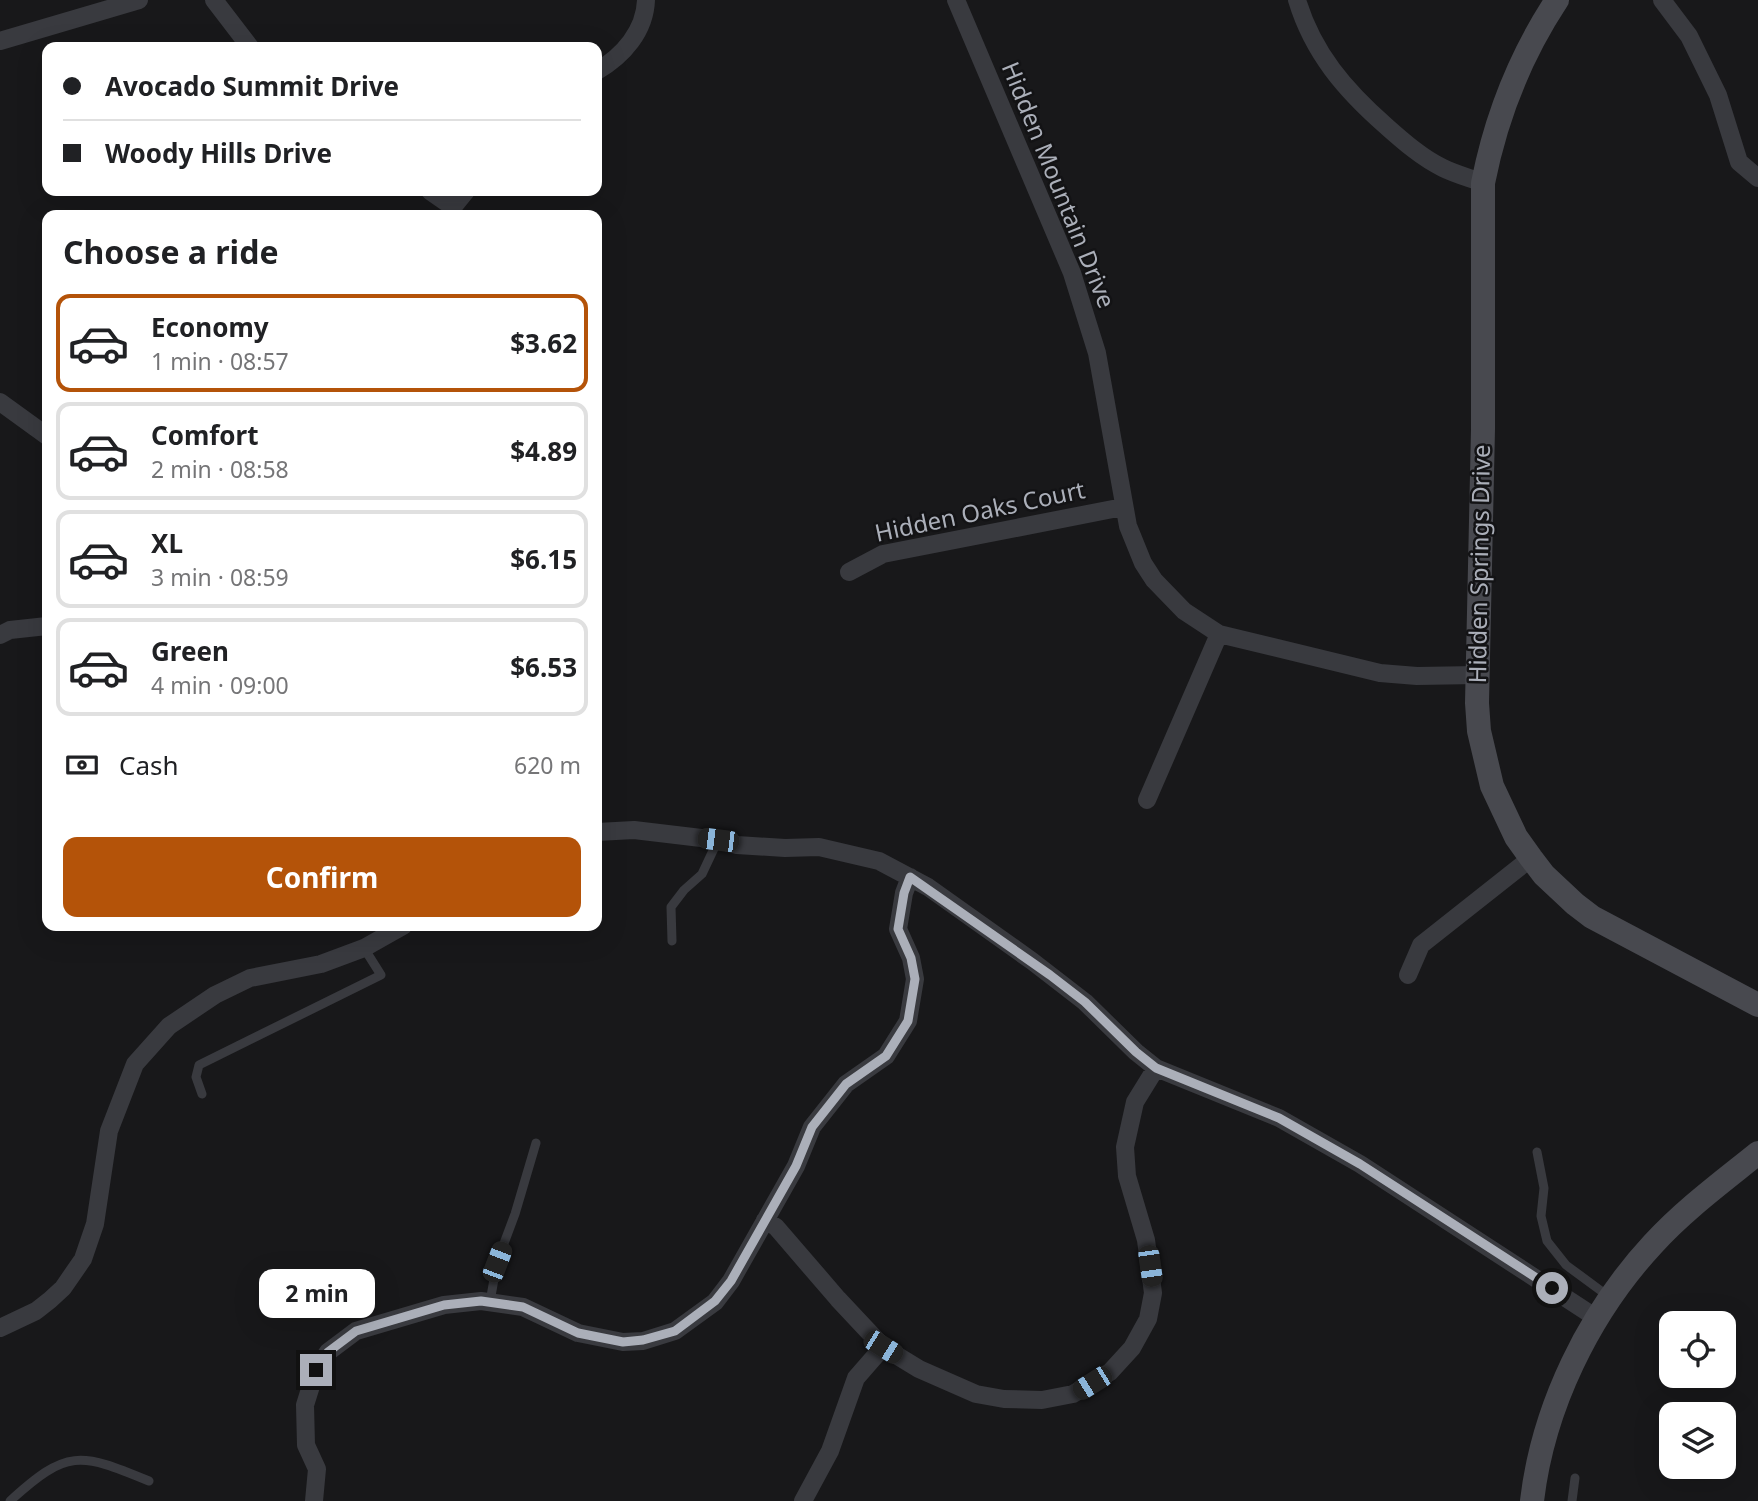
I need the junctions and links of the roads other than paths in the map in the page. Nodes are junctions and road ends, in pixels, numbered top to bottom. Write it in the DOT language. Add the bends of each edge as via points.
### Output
graph roads {
  1 [pos="139,0"];
  2 [pos="214,0"];
  3 [pos="646,0"];
  4 [pos="956,0"];
  5 [pos="1297,0"];
  6 [pos="1557,0"];
  7 [pos="1662,0"];
  8 [pos="0,41"];
  9 [pos="246,42"];
  10 [pos="602,68"];
  11 [pos="1758,178"];
  12 [pos="1483,183"];
  13 [pos="437,196"];
  14 [pos="462,196"];
  15 [pos="0,402"];
  16 [pos="42,432"];
  17 [pos="1123,506"];
  18 [pos="849,572"];
  19 [pos="42,627"];
  20 [pos="1219,634"];
  21 [pos="0,635"];
  22 [pos="1477,675"];
  23 [pos="1147,800"];
  24 [pos="602,832"];
  25 [pos="718,840"];
  26 [pos="1531,858"];
  27 [pos="910,877"];
  28 [pos="394,931"];
  29 [pos="672,941"];
  30 [pos="365,948"];
  31 [pos="1408,975"];
  32 [pos="1758,1005"];
  33 [pos="1156,1068"];
  34 [pos="202,1094"];
  35 [pos="536,1143"];
  36 [pos="1537,1152"];
  37 [pos="1758,1153"];
  38 [pos="765,1220"];
  39 [pos="490,1302"];
  40 [pos="1604,1308"];
  41 [pos="0,1328"];
  42 [pos="883,1347"];
  43 [pos="1575,1478"];
  44 [pos="149,1481"];
  45 [pos="10,1501"];
  46 [pos="314,1501"];
  47 [pos="803,1501"];
  48 [pos="1532,1501"];
  49 [pos="1572,1501"];
  1 -- 8 [label="street"];
  2 -- 9 [label="street"];
  3 -- 10 [label="street" via="646,16 632,40"];
  4 -- 17 [label="street, Hidden Mountain Drive" via="1072,273 1097,354"];
  5 -- 12 [label="street" via="1323,58 1349,93 1406,144 1442,168"];
  6 -- 12 [label="street, Hidden Springs Drive" via="1512,83"];
  7 -- 11 [label="street" via="1689,36 1718,95 1739,162"];
  12 -- 22 [label="street, Hidden Springs Drive"];
  13 -- 14 [label="street" via="453,207"];
  15 -- 16 [label="street"];
  17 -- 18 [label="street, Hidden Oaks Court" via="883,554"];
  17 -- 20 [label="street, Hidden Mountain Drive" via="1134,545 1154,580 1184,611"];
  19 -- 21 [label="street"];
  20 -- 22 [label="street, Hidden Mountain Drive" via="1380,673"];
  20 -- 23 [label="street"];
  22 -- 26 [label="street, Hidden Springs Drive" via="1479,731 1489,777 1503,812"];
  24 -- 25 [label="street" via="634,830"];
  25 -- 27 [label="street" via="785,849 818,847 879,861"];
  25 -- 29 [label="lane" via="702,874 671,907"];
  26 -- 31 [label="street" via="1421,944"];
  26 -- 32 [label="street, Hidden Springs Drive" via="1559,890 1592,917"];
  27 -- 33 [label="street" via="1032,961"];
  27 -- 38 [label="street" via="898,929 915,979 908,1021 886,1056 846,1084 812,1127"];
  28 -- 30 [label="street"];
  30 -- 34 [label="lane" via="381,975 199,1065 196,1077"];
  30 -- 41 [label="street" via="321,964 250,978 169,1026 135,1064 109,1130 94,1224 83,1259 50,1300"];
  33 -- 40 [label="street" via="1279,1118"];
  33 -- 42 [label="street" via="1135,1102 1125,1147 1153,1293 1148,1319 1132,1348 1110,1372 1073,1394 1042,1400 1004,1399 976,1394"];
  35 -- 39 [label="lane" via="497,1262"];
  36 -- 40 [label="lane" via="1547,1241"];
  37 -- 40 [label="street" via="1655,1241"];
  38 -- 39 [label="street" via="715,1301 675,1331 623,1342 578,1333 523,1307"];
  38 -- 42 [label="street"];
  39 -- 46 [label="street" via="444,1305 356,1331 328,1352 316,1370 305,1405 306,1445 317,1469"];
  40 -- 48 [label="street" via="1571,1367 1553,1412"];
  42 -- 47 [label="street" via="856,1378 830,1451"];
  43 -- 49 [label="lane"];
  44 -- 45 [label="lane" via="110,1465 70,1460 52,1467"];
}
